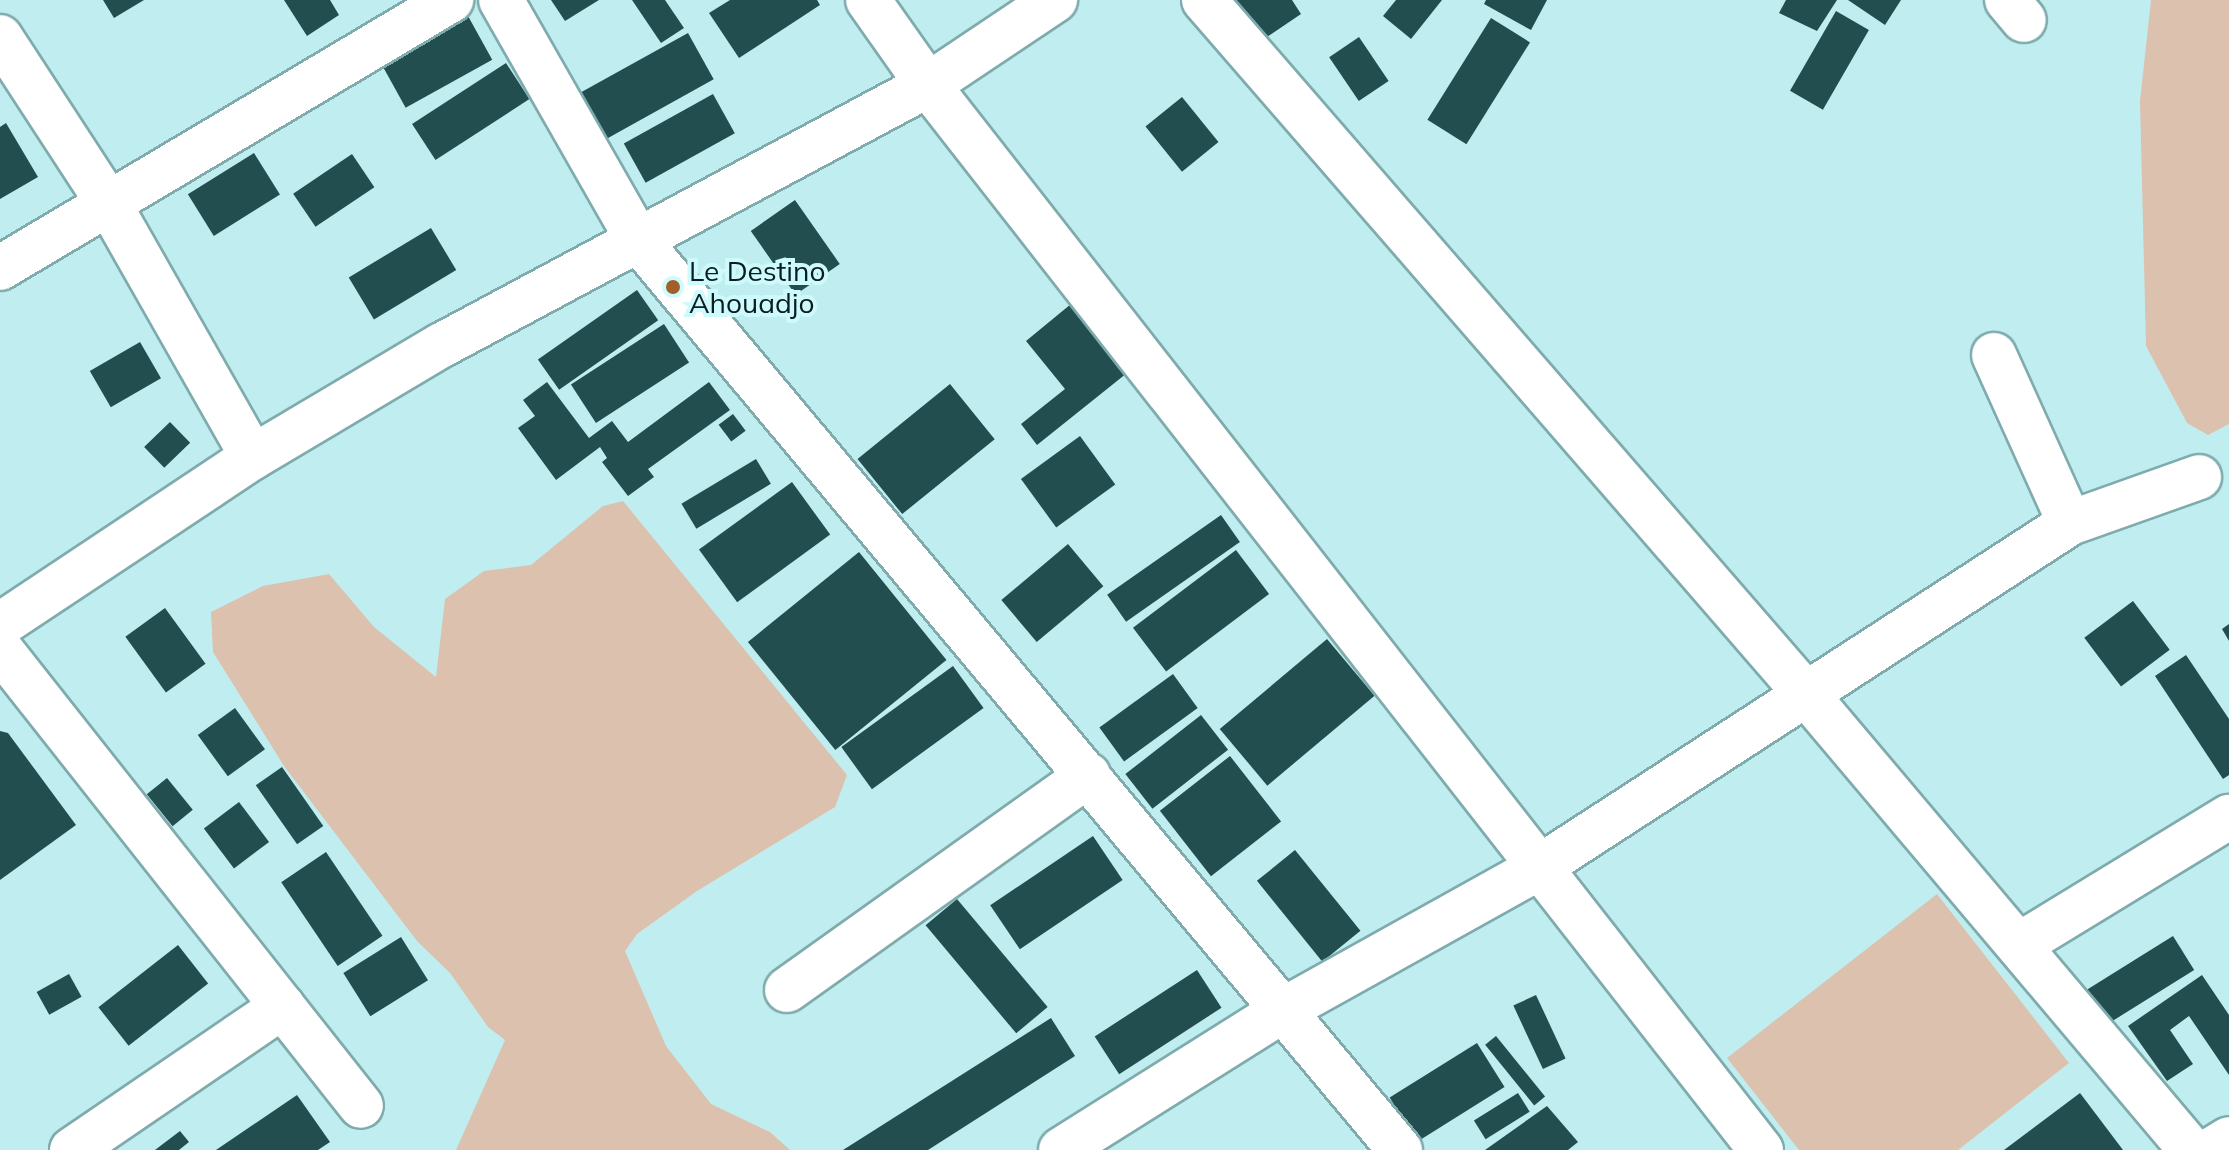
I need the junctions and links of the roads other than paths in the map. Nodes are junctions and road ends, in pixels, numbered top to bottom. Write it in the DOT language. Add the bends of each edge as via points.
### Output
graph roads {
  1 [pos="451,0"];
  2 [pos="501,0"];
  3 [pos="868,0"];
  4 [pos="1055,0"];
  5 [pos="1204,0"];
  6 [pos="0,37"];
  7 [pos="928,85"];
  8 [pos="109,204"];
  9 [pos="638,240"];
  10 [pos="0,268"];
  11 [pos="1994,355"];
  12 [pos="253,457"];
  13 [pos="2199,477"];
  14 [pos="2070,523"];
  15 [pos="0,625"];
  16 [pos="0,649"];
  17 [pos="1806,694"];
  18 [pos="1088,775"];
  19 [pos="2229,817"];
  20 [pos="1538,868"];
  21 [pos="2019,945"];
  22 [pos="787,990"];
  23 [pos="283,1006"];
  24 [pos="1285,1009"];
  25 [pos="361,1106"];
  26 [pos="2229,1139"];
  27 [pos="72,1150"];
  28 [pos="1061,1150"];
  29 [pos="1400,1150"];
  30 [pos="1761,1150"];
  31 [pos="2191,1150"];
  32 [pos="2211,1150"];
  1 -- 8 [label="street"];
  2 -- 9 [label="street"];
  3 -- 7 [label="street"];
  4 -- 7 [label="street"];
  5 -- 17 [label="street"];
  6 -- 8 [label="street"];
  7 -- 9 [label="street"];
  7 -- 20 [label="street"];
  8 -- 10 [label="street"];
  8 -- 12 [label="street"];
  9 -- 12 [label="street" via="442,345"];
  9 -- 18 [label="street"];
  11 -- 14 [label="street"];
  12 -- 15 [label="street"];
  13 -- 14 [label="street"];
  14 -- 17 [label="street"];
  16 -- 23 [label="street"];
  17 -- 20 [label="street"];
  17 -- 21 [label="street"];
  18 -- 22 [label="street"];
  18 -- 24 [label="street"];
  19 -- 21 [label="street"];
  20 -- 24 [label="street"];
  20 -- 30 [label="street"];
  21 -- 31 [label="street"];
  23 -- 25 [label="street"];
  23 -- 27 [label="street"];
  24 -- 28 [label="street"];
  24 -- 29 [label="street"];
  26 -- 32 [label="street"];
}
